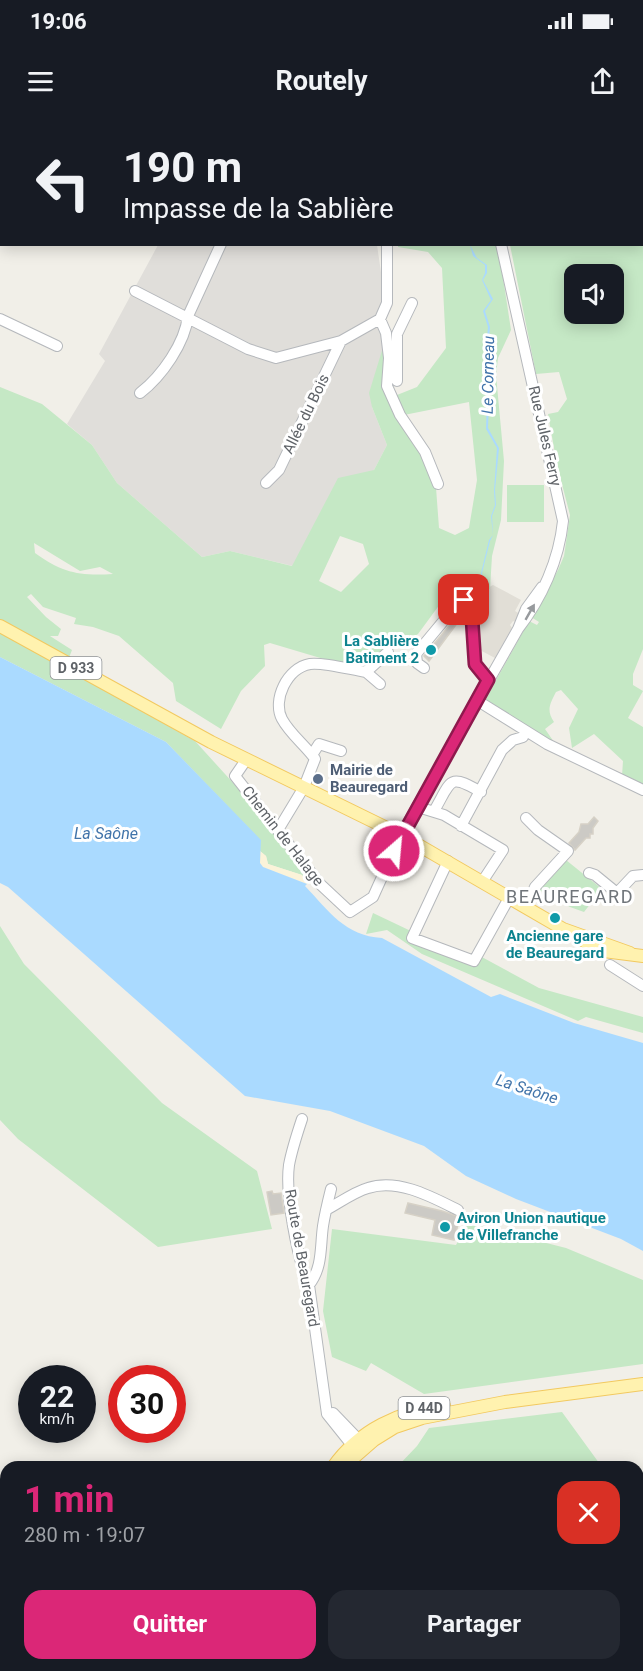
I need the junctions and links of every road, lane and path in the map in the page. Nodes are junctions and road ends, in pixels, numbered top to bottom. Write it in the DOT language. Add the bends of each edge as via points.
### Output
graph roads {
  1 [pos="220,246"];
  2 [pos="387,246"];
  3 [pos="501,246"];
  4 [pos="135,291"];
  5 [pos="412,303"];
  6 [pos="188,316"];
  7 [pos="0,319"];
  8 [pos="380,320"];
  9 [pos="392,334"];
  10 [pos="341,341"];
  11 [pos="57,346"];
  12 [pos="397,381"];
  13 [pos="140,393"];
  14 [pos="266,483"];
  15 [pos="438,484"];
  16 [pos="0,626"];
  17 [pos="388,652"];
  18 [pos="424,668"];
  19 [pos="366,672"];
  20 [pos="488,680"];
  21 [pos="380,684"];
  22 [pos="478,700"];
  23 [pos="523,737"];
  24 [pos="341,751"];
  25 [pos="312,755"];
  26 [pos="246,760"];
  27 [pos="304,787"];
  28 [pos="643,790"];
  29 [pos="481,792"];
  30 [pos="418,807"];
  31 [pos="434,811"];
  32 [pos="526,818"];
  33 [pos="461,826"];
  34 [pos="278,831"];
  35 [pos="401,835"];
  36 [pos="448,861"];
  37 [pos="589,873"];
  38 [pos="643,874"];
  39 [pos="482,882"];
  40 [pos="373,897"];
  41 [pos="509,898"];
  42 [pos="526,908"];
  43 [pos="606,948"];
  44 [pos="643,956"];
  45 [pos="643,986"];
  46 [pos="302,1119"];
  47 [pos="331,1189"];
  48 [pos="326,1210"];
  49 [pos="458,1210"];
  50 [pos="309,1285"];
  51 [pos="643,1384"];
  52 [pos="356,1445"];
  53 [pos="339,1461"];
  54 [pos="347,1461"];
  1 -- 6 [label="street"];
  2 -- 8 [label="street" via="387,303"];
  3 -- 20 [label="street, Rue Jules Ferry" via="563,521 557,555 542,587"];
  4 -- 6 [label="street"];
  5 -- 9 [label="street"];
  6 -- 10 [label="street" via="248,349 276,358"];
  6 -- 13 [label="street" via="187,327 164,371"];
  7 -- 11 [label="street"];
  8 -- 9 [label="street"];
  8 -- 10 [label="street"];
  9 -- 12 [label="street"];
  9 -- 15 [label="street" via="387,386 400,415 425,452"];
  10 -- 14 [label="street, Allée du Bois" via="279,470"];
  16 -- 26 [label="main road, D 933"];
  17 -- 19 [label="street"];
  18 -- 20 [label="street" via="417,663 416,654 464,600 471,604 476,667"];
  19 -- 21 [label="street"];
  19 -- 25 [label="street" via="310,664 282,687 278,708 283,722"];
  20 -- 22 [label="street, Rue Jules Ferry"];
  22 -- 28 [label="street" via="554,748"];
  22 -- 30 [label="street, Rue Jules Ferry"];
  23 -- 29 [label="street" via="502,750"];
  24 -- 25 [label="street" via="319,744"];
  25 -- 27 [label="street" via="315,759"];
  26 -- 27 [label="main road, D 933"];
  26 -- 34 [label="street, Chemin de Halage" via="235,776"];
  27 -- 34 [label="street"];
  27 -- 35 [label="main road, D 933"];
  29 -- 31 [label="street" via="454,780"];
  29 -- 33 [label="street"];
  30 -- 31 [label="street"];
  30 -- 35 [label="street, Rue Jules Ferry"];
  31 -- 33 [label="street"];
  32 -- 42 [label="street" via="568,851 537,885"];
  33 -- 39 [label="street" via="502,850"];
  34 -- 40 [label="street, Chemin de Halage" via="330,896 350,912"];
  35 -- 36 [label="main road, D 933"];
  35 -- 40 [label="street, Rue Jules Ferry"];
  36 -- 39 [label="main road, D 933"];
  36 -- 41 [label="street" via="412,938 474,961"];
  37 -- 38 [label="street" via="617,892 633,876"];
  39 -- 41 [label="main road, D 933"];
  41 -- 42 [label="main road, D 933"];
  42 -- 43 [label="main road, D 933" via="596,950"];
  43 -- 44 [label="main road, D 933"];
  43 -- 45 [label="street" via="604,961"];
  46 -- 50 [label="street, Route de Beauregard" via="288,1182 301,1267"];
  47 -- 48 [label="street"];
  48 -- 49 [label="street" via="368,1187 394,1186 420,1192"];
  48 -- 50 [label="street" via="320,1264"];
  50 -- 52 [label="street, Route de Beauregard" via="324,1398"];
  51 -- 52 [label="main road, D 44D" via="505,1402 415,1420"];
  52 -- 53 [label="main road"];
  52 -- 54 [label="main road"];
}
